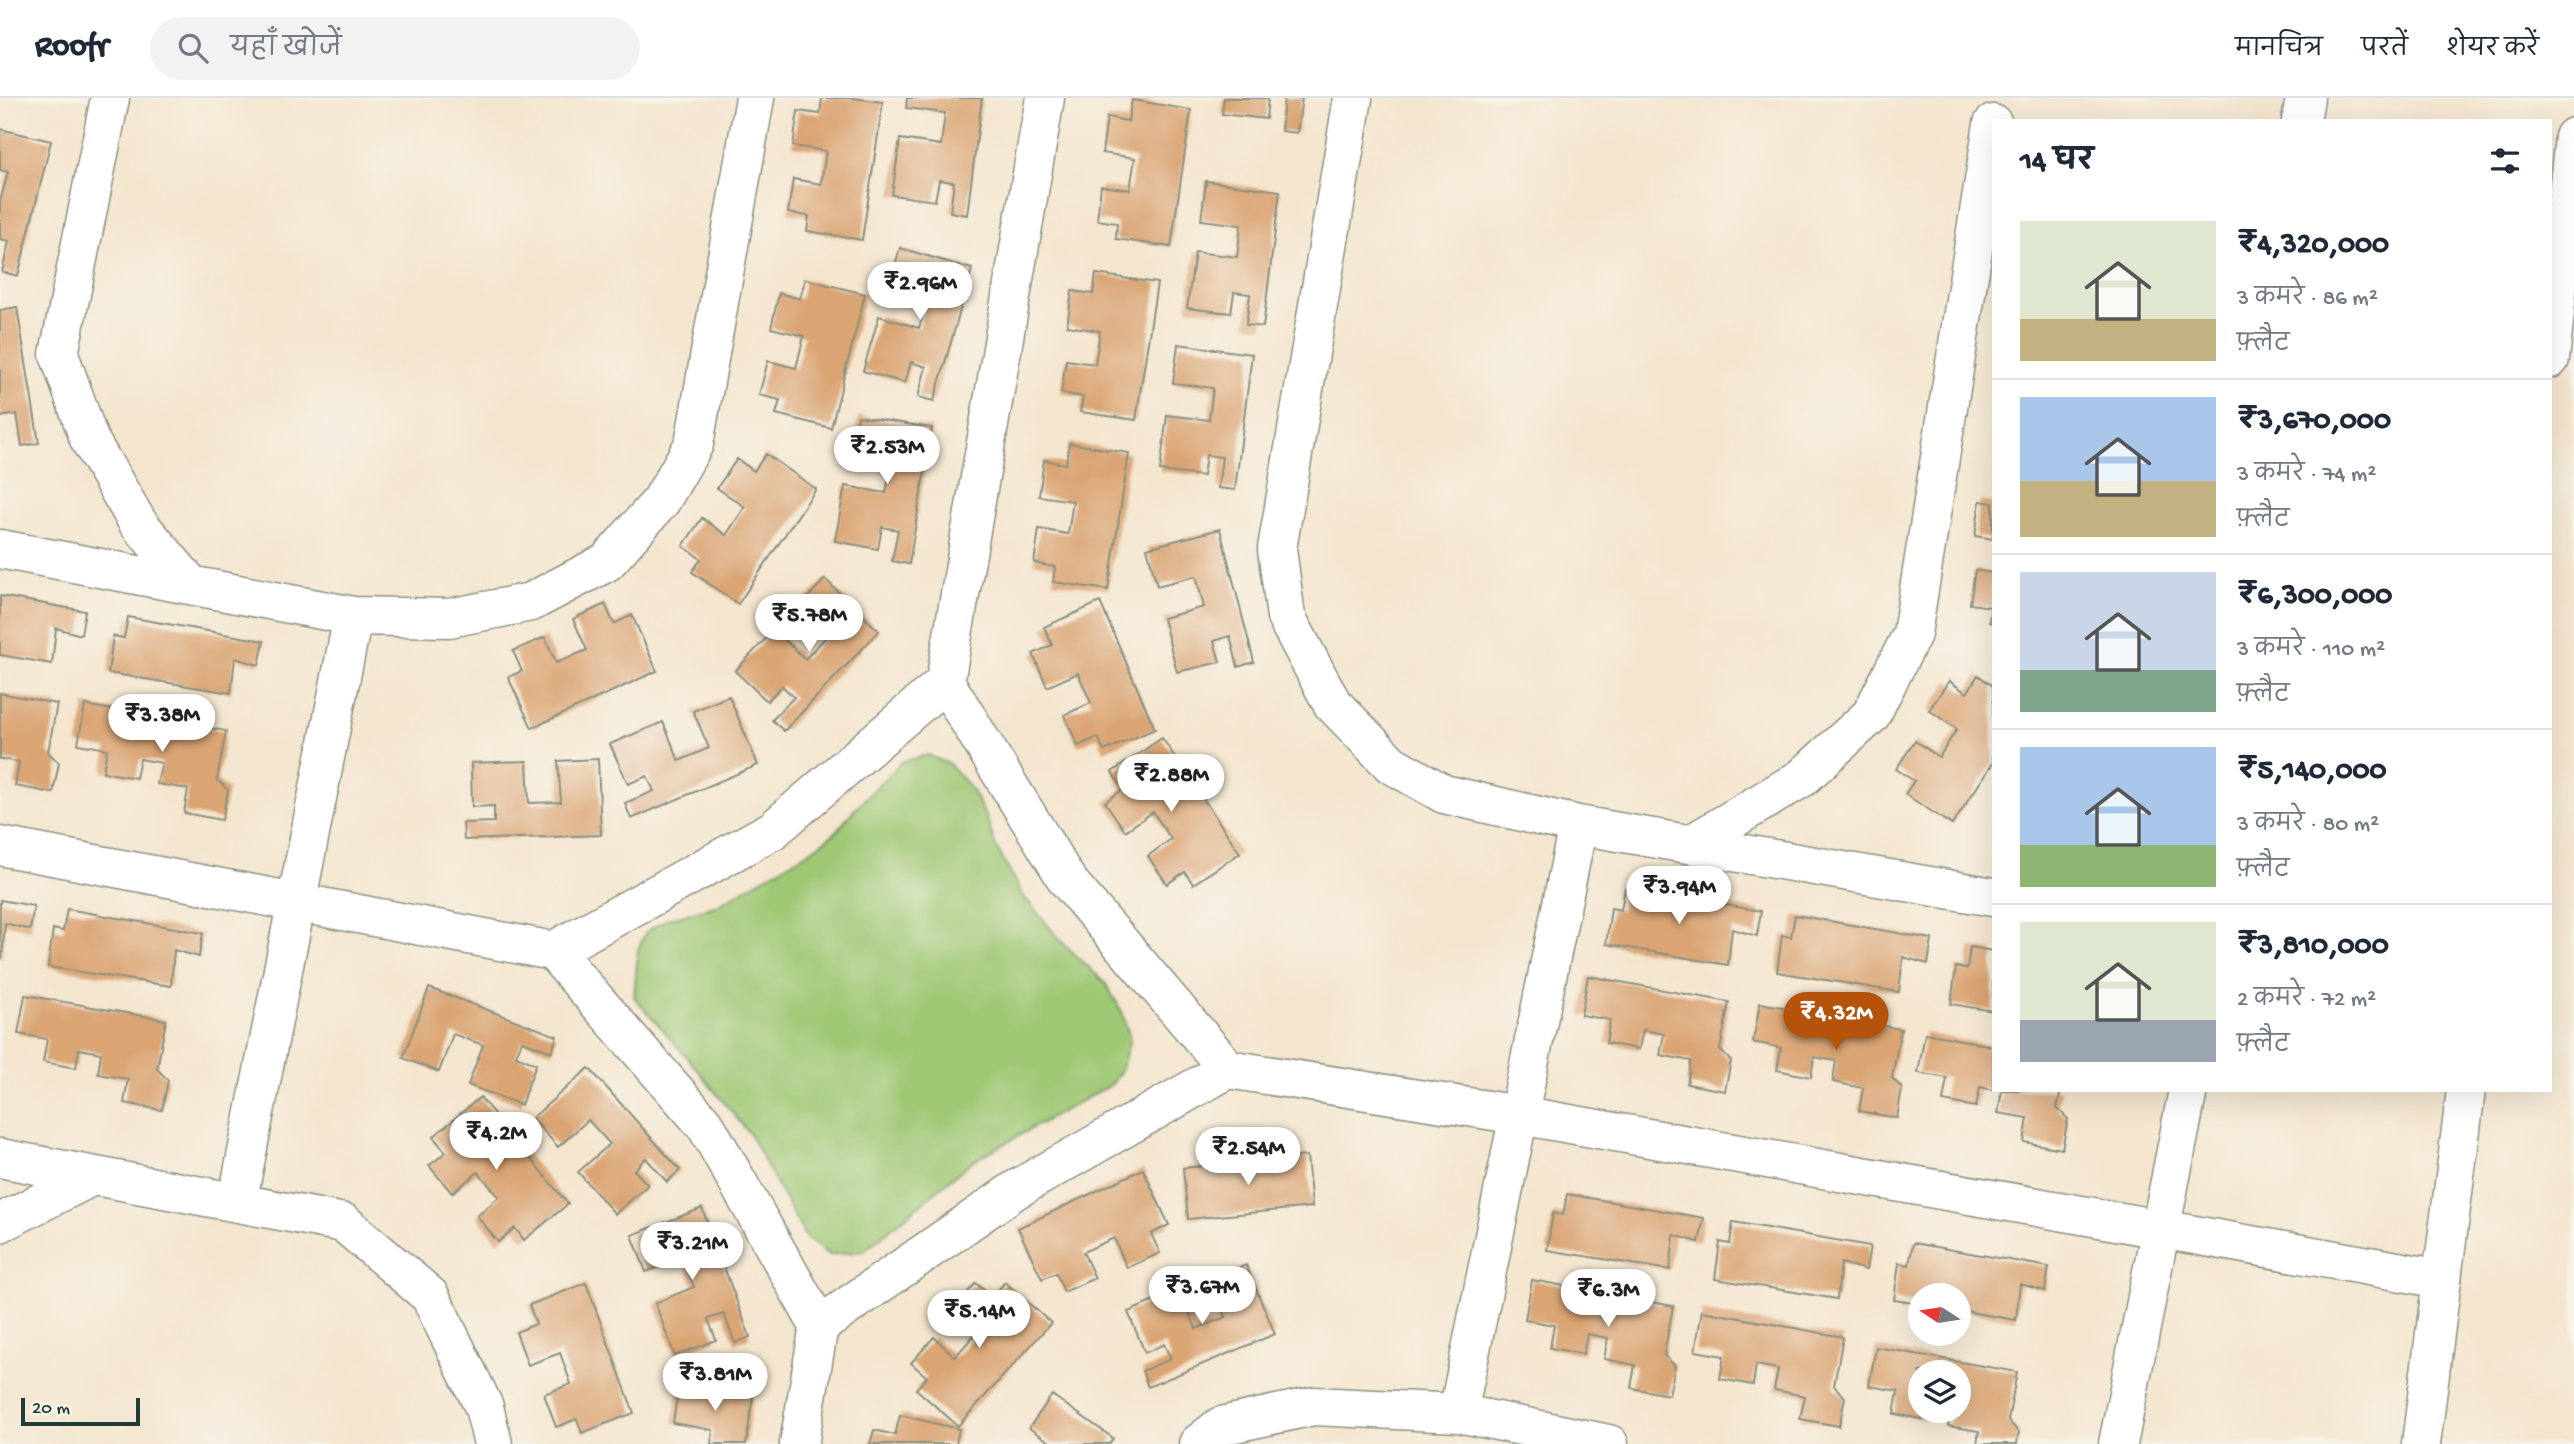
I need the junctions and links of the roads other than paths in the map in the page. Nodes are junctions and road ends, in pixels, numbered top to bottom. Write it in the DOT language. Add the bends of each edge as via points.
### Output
graph roads {
  1 [pos="110,98"];
  2 [pos="755,98"];
  3 [pos="1045,98"];
  4 [pos="1353,98"];
  5 [pos="1997,98"];
  6 [pos="2305,98"];
  7 [pos="1994,119"];
  8 [pos="2301,119"];
  9 [pos="1992,134"];
  10 [pos="2574,136"];
  11 [pos="2552,340"];
  12 [pos="0,549"];
  13 [pos="191,585"];
  14 [pos="353,616"];
  15 [pos="945,682"];
  16 [pos="1577,825"];
  17 [pos="1691,844"];
  18 [pos="0,846"];
  19 [pos="1992,897"];
  20 [pos="296,902"];
  21 [pos="553,951"];
  22 [pos="1228,1069"];
  23 [pos="2188,1092"];
  24 [pos="2466,1092"];
  25 [pos="1518,1115"];
  26 [pos="0,1158"];
  27 [pos="93,1176"];
  28 [pos="237,1203"];
  29 [pos="0,1223"];
  30 [pos="2161,1229"];
  31 [pos="2442,1279"];
  32 [pos="819,1326"];
  33 [pos="1458,1413"];
  34 [pos="1571,1440"];
  35 [pos="493,1444"];
  36 [pos="799,1444"];
  37 [pos="1198,1444"];
  38 [pos="1609,1444"];
  39 [pos="2118,1444"];
  40 [pos="2421,1444"];
  1 -- 13 [label="street" via="59,354 89,439 138,523"];
  2 -- 14 [label="street" via="694,444 661,501 607,562 531,602 449,618"];
  3 -- 15 [label="street"];
  4 -- 16 [label="street" via="1277,549 1286,617 1332,703 1391,764 1444,794"];
  5 -- 7 [label="street"];
  6 -- 8 [label="street"];
  9 -- 17 [label="street" via="1912,634 1871,715 1802,778"];
  10 -- 11 [label="street"];
  12 -- 13 [label="street"];
  13 -- 14 [label="street"];
  14 -- 20 [label="street"];
  15 -- 21 [label="street" via="773,830"];
  15 -- 22 [label="street" via="1067,880"];
  16 -- 17 [label="street"];
  16 -- 25 [label="street"];
  17 -- 19 [label="street"];
  18 -- 20 [label="street"];
  20 -- 21 [label="street"];
  20 -- 28 [label="street"];
  21 -- 32 [label="street" via="706,1126"];
  22 -- 25 [label="street"];
  22 -- 32 [label="street" via="1015,1190"];
  23 -- 30 [label="street"];
  24 -- 31 [label="street"];
  25 -- 30 [label="street"];
  25 -- 33 [label="street"];
  26 -- 27 [label="street"];
  27 -- 28 [label="street"];
  27 -- 29 [label="street"];
  28 -- 35 [label="street" via="344,1223 430,1296 484,1407"];
  30 -- 31 [label="street"];
  30 -- 39 [label="street"];
  31 -- 40 [label="street"];
  32 -- 36 [label="street"];
  33 -- 34 [label="street"];
  33 -- 37 [label="street" via="1314,1406 1221,1426"];
  34 -- 38 [label="street"];
}
